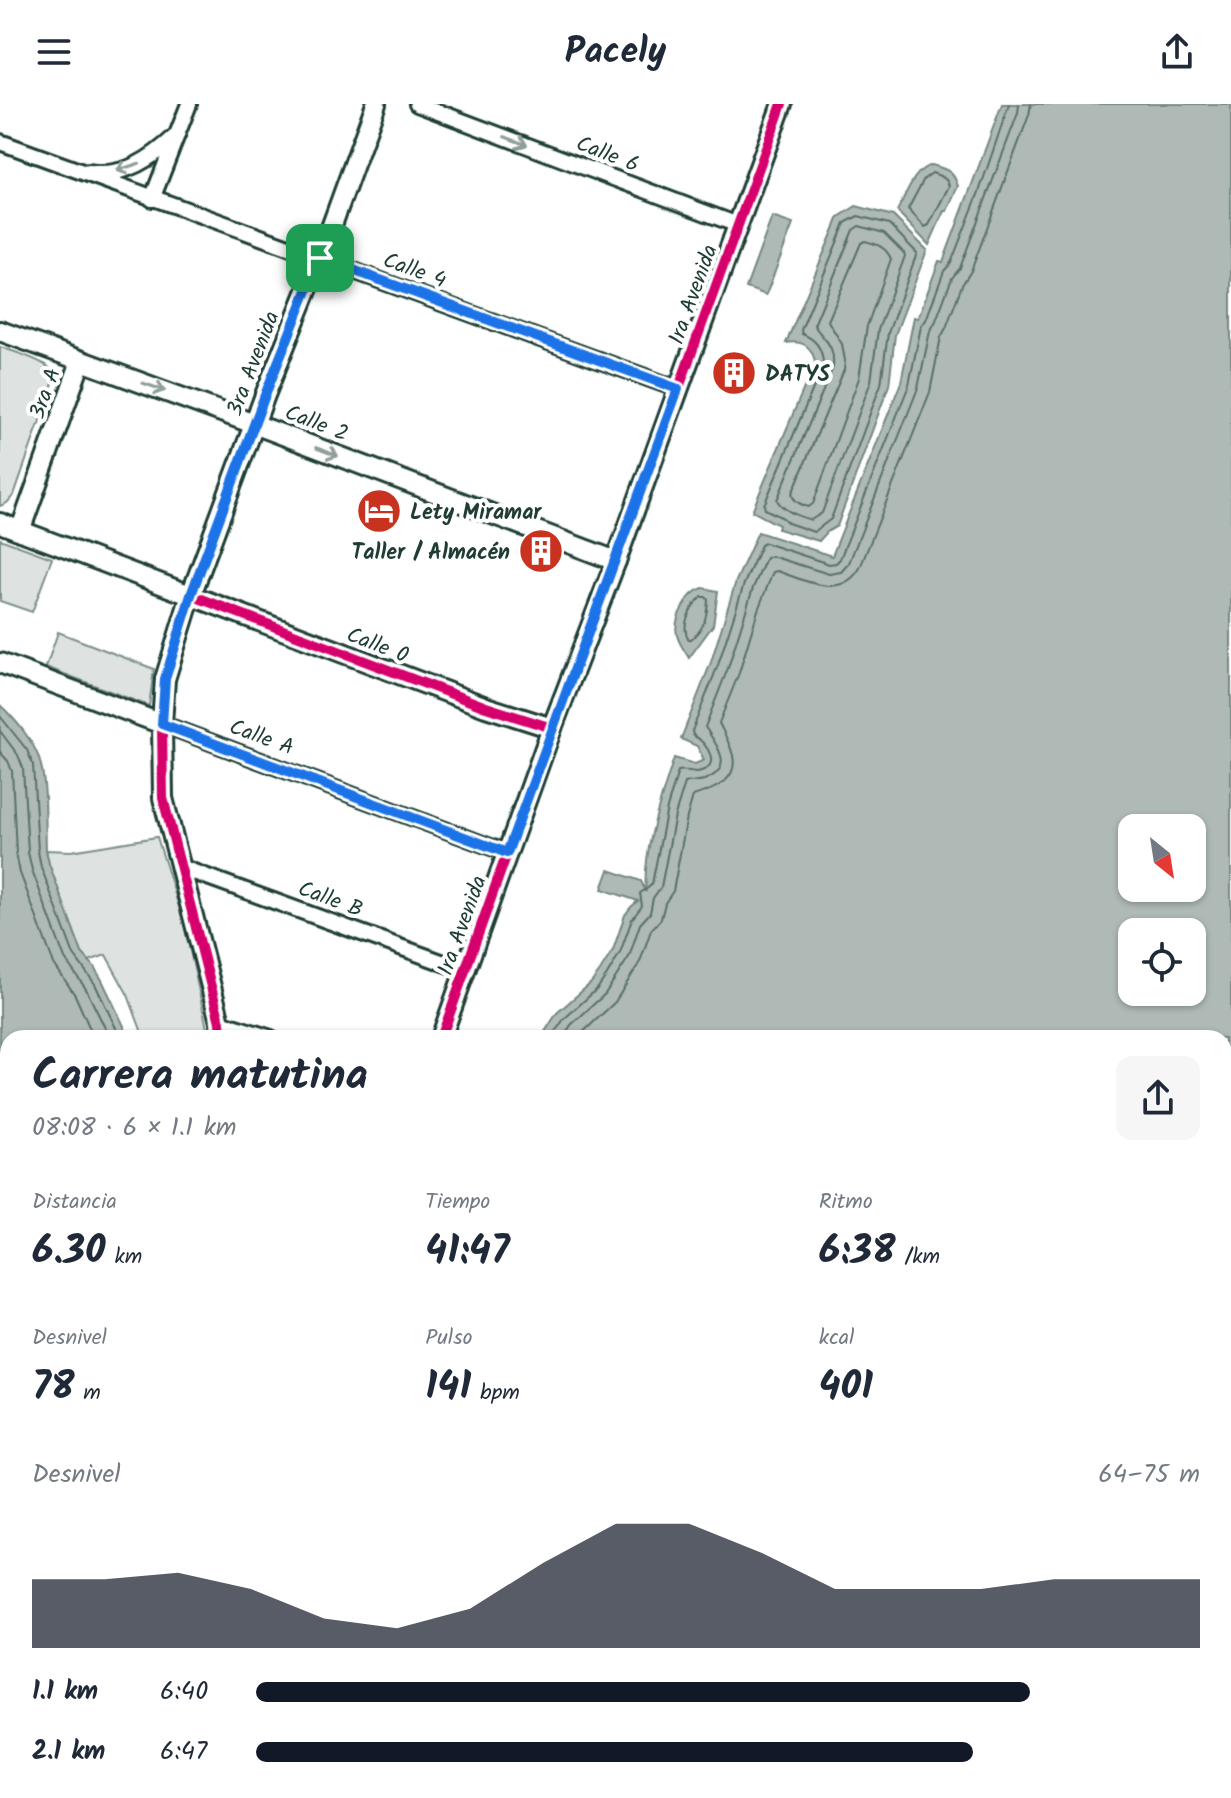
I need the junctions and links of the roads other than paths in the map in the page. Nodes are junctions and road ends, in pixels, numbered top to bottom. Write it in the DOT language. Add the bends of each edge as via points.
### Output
graph roads {
  1 [pos="189,104"];
  2 [pos="376,104"];
  3 [pos="417,104"];
  4 [pos="782,104"];
  5 [pos="177,135"];
  6 [pos="0,142"];
  7 [pos="69,169"];
  8 [pos="152,199"];
  9 [pos="738,225"];
  10 [pos="320,258"];
  11 [pos="0,331"];
  12 [pos="44,347"];
  13 [pos="81,361"];
  14 [pos="678,389"];
  15 [pos="70,391"];
  16 [pos="254,424"];
  17 [pos="34,492"];
  18 [pos="0,521"];
  19 [pos="20,531"];
  20 [pos="616,561"];
  21 [pos="191,595"];
  22 [pos="0,663"];
  23 [pos="162,724"];
  24 [pos="552,728"];
  25 [pos="507,853"];
  26 [pos="180,867"];
  27 [pos="466,971"];
  28 [pos="220,1030"];
  29 [pos="444,1030"];
  1 -- 5 [label="street"];
  2 -- 10 [label="street, 3ra Avenida"];
  3 -- 9 [label="street, Calle 6, one-way"];
  4 -- 9 [label="street, 1ra Avenida"];
  5 -- 7 [label="street, one-way" via="154,156 127,169 98,174"];
  5 -- 8 [label="street"];
  6 -- 7 [label="street, Calle 4"];
  7 -- 8 [label="street, Calle 4"];
  8 -- 10 [label="street, Calle 4"];
  9 -- 14 [label="street, 1ra Avenida"];
  10 -- 14 [label="street, Calle 4"];
  10 -- 16 [label="street, 3ra Avenida"];
  11 -- 12 [label="street, Calle 2"];
  12 -- 13 [label="street, Calle 2"];
  12 -- 15 [label="street" via="62,362"];
  13 -- 15 [label="street, 3ra A"];
  13 -- 16 [label="street, Calle 2, one-way"];
  14 -- 20 [label="street, 1ra Avenida"];
  15 -- 17 [label="street, 3ra A"];
  16 -- 20 [label="street, Calle 2, one-way"];
  16 -- 21 [label="street, 3ra Avenida"];
  17 -- 18 [label="street" via="17,513"];
  17 -- 19 [label="street, 3ra A"];
  18 -- 19 [label="street, Calle 0"];
  19 -- 21 [label="street, Calle 0"];
  20 -- 24 [label="street, 1ra Avenida"];
  21 -- 23 [label="street, 3ra Avenida" via="165,679"];
  21 -- 24 [label="street, Calle 0"];
  22 -- 23 [label="street, Calle A"];
  23 -- 25 [label="street, Calle A"];
  23 -- 26 [label="street, 3ra Avenida" via="163,798"];
  24 -- 25 [label="street, 1ra Avenida"];
  25 -- 27 [label="street, 1ra Avenida"];
  26 -- 27 [label="street, Calle B"];
  26 -- 28 [label="street, 3ra Avenida"];
  27 -- 29 [label="street, 1ra Avenida"];
}
